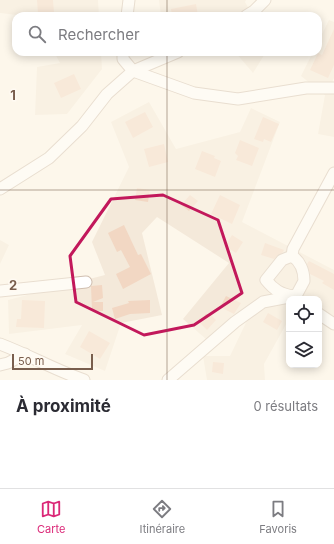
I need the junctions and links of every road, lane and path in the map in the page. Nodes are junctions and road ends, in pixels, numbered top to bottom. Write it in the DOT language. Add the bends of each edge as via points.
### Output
graph roads {
  1 [pos="129,0"];
  2 [pos="265,0"];
  3 [pos="128,12"];
  4 [pos="252,12"];
  5 [pos="123,56"];
  6 [pos="169,56"];
  7 [pos="133,71"];
  8 [pos="334,88"];
  9 [pos="334,173"];
  10 [pos="0,189"];
  11 [pos="292,256"];
  12 [pos="86,282"];
  13 [pos="0,291"];
  14 [pos="289,296"];
  15 [pos="296,296"];
  16 [pos="286,299"];
  17 [pos="322,316"];
  18 [pos="334,324"];
  19 [pos="0,344"];
  20 [pos="25,354"];
  21 [pos="0,365"];
  22 [pos="84,380"];
  23 [pos="168,380"];
  1 -- 3 [label="street"];
  2 -- 4 [label="street"];
  5 -- 7 [label="street"];
  6 -- 7 [label="street"];
  7 -- 8 [label="street" via="194,93 238,99 306,88"];
  7 -- 10 [label="street" via="107,94 82,126 49,158"];
  9 -- 11 [label="street" via="314,207"];
  11 -- 14 [label="street" via="282,260 266,280 272,288"];
  11 -- 15 [label="street" via="297,259 304,276"];
  12 -- 13 [label="street"];
  16 -- 23 [label="street" via="263,302 235,322"];
  17 -- 18 [label="street"];
  19 -- 20 [label="street"];
  20 -- 21 [label="street"];
  20 -- 22 [label="street" via="53,369"];
}
